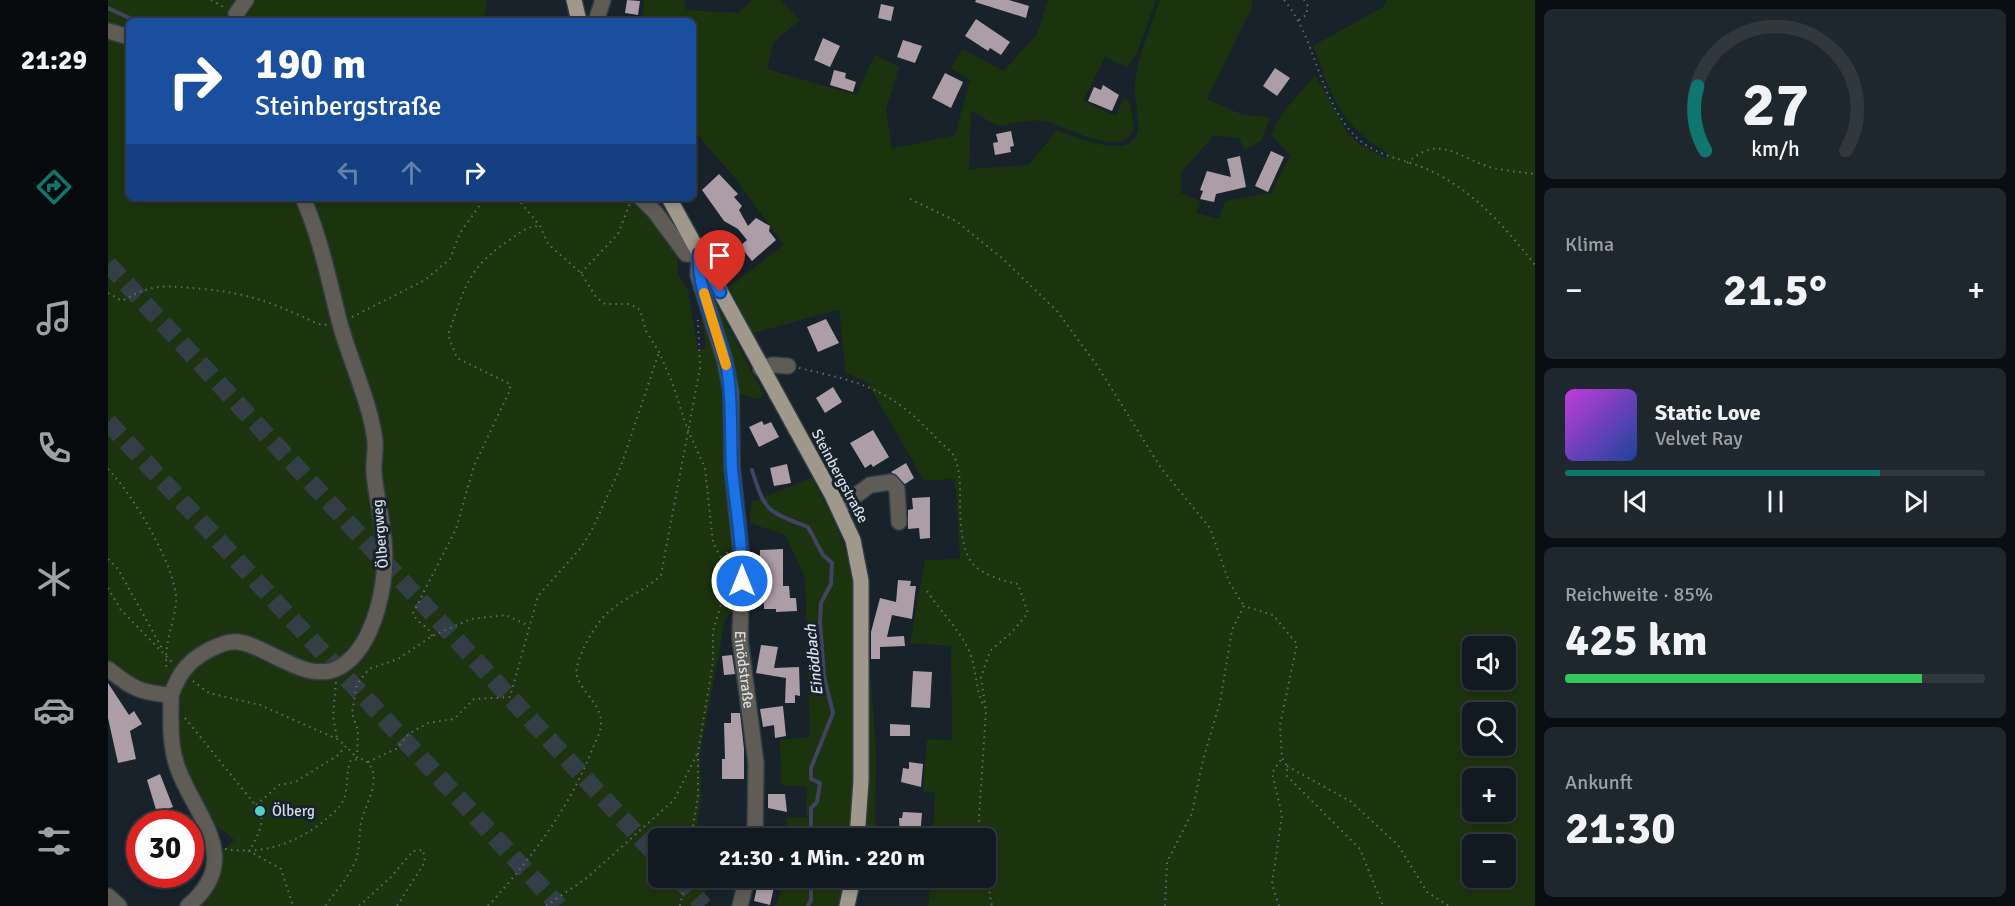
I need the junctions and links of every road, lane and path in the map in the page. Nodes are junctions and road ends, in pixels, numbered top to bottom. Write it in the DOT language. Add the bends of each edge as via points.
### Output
graph roads {
  1 [pos="211,0"];
  2 [pos="246,0"];
  3 [pos="574,0"];
  4 [pos="603,0"];
  5 [pos="1284,0"];
  6 [pos="1304,0"];
  7 [pos="237,17"];
  8 [pos="578,18"];
  9 [pos="597,18"];
  10 [pos="1299,20"];
  11 [pos="108,31"];
  12 [pos="126,36"];
  13 [pos="1407,163"];
  14 [pos="1535,174"];
  15 [pos="909,199"];
  16 [pos="304,201"];
  17 [pos="519,201"];
  18 [pos="631,201"];
  19 [pos="644,201"];
  20 [pos="671,201"];
  21 [pos="540,226"];
  22 [pos="699,254"];
  23 [pos="1535,265"];
  24 [pos="581,273"];
  25 [pos="108,293"];
  26 [pos="122,301"];
  27 [pos="697,313"];
  28 [pos="659,352"];
  29 [pos="788,366"];
  30 [pos="761,369"];
  31 [pos="687,428"];
  32 [pos="108,469"];
  33 [pos="839,508"];
  34 [pos="899,522"];
  35 [pos="108,558"];
  36 [pos="108,588"];
  37 [pos="927,591"];
  38 [pos="1244,606"];
  39 [pos="529,626"];
  40 [pos="432,636"];
  41 [pos="164,652"];
  42 [pos="338,668"];
  43 [pos="108,669"];
  44 [pos="180,671"];
  45 [pos="171,695"];
  46 [pos="986,711"];
  47 [pos="184,716"];
  48 [pos="337,739"];
  49 [pos="346,746"];
  50 [pos="698,752"];
  51 [pos="357,758"];
  52 [pos="1282,758"];
  53 [pos="368,762"];
  54 [pos="1287,766"];
  55 [pos="256,805"];
  56 [pos="693,828"];
  57 [pos="755,828"];
  58 [pos="857,828"];
  59 [pos="980,828"];
  60 [pos="216,847"];
  61 [pos="249,851"];
  62 [pos="684,888"];
  63 [pos="744,888"];
  64 [pos="851,888"];
  65 [pos="989,888"];
  66 [pos="108,896"];
  67 [pos="119,906"];
  68 [pos="188,906"];
  69 [pos="293,906"];
  70 [pos="326,906"];
  71 [pos="359,906"];
  72 [pos="397,906"];
  73 [pos="488,906"];
  74 [pos="546,906"];
  75 [pos="680,906"];
  76 [pos="740,906"];
  77 [pos="847,906"];
  78 [pos="992,906"];
  79 [pos="1165,906"];
  80 [pos="1279,906"];
  81 [pos="1383,906"];
  82 [pos="1449,906"];
  1 -- 7 [label="path"];
  2 -- 7 [label="street"];
  3 -- 8 [label="main road"];
  4 -- 9 [label="street"];
  5 -- 10 [label="path"];
  6 -- 10 [label="path" via="1308,6 1306,15"];
  10 -- 13 [label="path" via="1328,95 1353,134 1384,156"];
  11 -- 12 [label="street"];
  13 -- 14 [label="path" via="1419,152 1445,148 1492,168"];
  13 -- 23 [label="path" via="1454,184 1489,211"];
  15 -- 38 [label="path" via="956,221 1057,311 1098,367 1161,468 1210,528 1229,582"];
  16 -- 42 [label="street, Ölbergweg" via="317,230 375,441 374,472 384,541 384,577 369,636 358,652"];
  17 -- 21 [label="path"];
  18 -- 24 [label="path" via="618,234"];
  19 -- 22 [label="street" via="687,254"];
  20 -- 22 [label="main road, Steinbergstraße"];
  21 -- 24 [label="path" via="548,244"];
  21 -- 40 [label="path" via="529,226 489,253 471,273 448,335 457,358 510,384 510,390 474,466 456,529 413,613"];
  22 -- 30 [label="main road, Steinbergstraße"];
  22 -- 57 [label="street, Einödstraße" via="698,275 731,392 732,467 741,534 740,639 756,763"];
  24 -- 28 [label="path" via="605,304 630,304 640,310 646,331"];
  25 -- 26 [label="path"];
  27 -- 31 [label="path" via="700,368"];
  28 -- 31 [label="path"];
  28 -- 39 [label="path" via="621,466 591,532 538,596"];
  29 -- 30 [label="street"];
  29 -- 46 [label="path" via="876,389 906,408 953,454 961,481 965,545 972,563 998,579 1018,584 1028,613 990,651 981,677"];
  30 -- 33 [label="main road, Steinbergstraße"];
  31 -- 50 [label="path" via="705,468 713,543 726,567 725,591 713,630 713,662"];
  31 -- 73 [label="path" via="661,575 649,587 611,609 598,625 576,669 580,684 599,709 601,726 586,766 570,799 544,837"];
  32 -- 41 [label="path" via="143,520 173,580 176,602"];
  33 -- 34 [label="street" via="870,485 891,482 897,489"];
  33 -- 58 [label="main road, Steinbergstraße" via="853,540 861,581"];
  35 -- 41 [label="path"];
  36 -- 41 [label="path" via="121,610"];
  37 -- 46 [label="path" via="962,636"];
  38 -- 52 [label="path" via="1273,615 1297,644 1280,725"];
  38 -- 79 [label="path" via="1232,630 1220,702 1192,813 1167,862"];
  39 -- 40 [label="path" via="506,615 471,619"];
  39 -- 53 [label="path" via="510,697 474,699 454,719 428,723 396,749"];
  40 -- 51 [label="path" via="398,659 369,669 357,684 352,713"];
  41 -- 44 [label="path"];
  41 -- 45 [label="path"];
  42 -- 44 [label="street" via="317,672 302,669 234,641 219,645"];
  42 -- 48 [label="path" via="333,716"];
  43 -- 45 [label="street" via="144,694"];
  44 -- 45 [label="street"];
  44 -- 48 [label="path" via="209,693 260,705"];
  45 -- 60 [label="street" via="171,742 177,767"];
  46 -- 59 [label="path"];
  47 -- 55 [label="path"];
  48 -- 49 [label="path"];
  49 -- 51 [label="path"];
  49 -- 55 [label="path" via="295,782 279,785"];
  50 -- 56 [label="path" via="698,797"];
  50 -- 74 [label="path" via="674,800 588,877"];
  51 -- 53 [label="path"];
  51 -- 61 [label="path" via="348,767 344,799 329,817 295,840"];
  52 -- 54 [label="path"];
  52 -- 80 [label="path" via="1272,773 1282,814 1272,884"];
  53 -- 70 [label="path" via="373,790 362,820 356,861"];
  54 -- 81 [label="path" via="1287,776 1360,849"];
  54 -- 82 [label="path" via="1350,801 1398,845 1427,892"];
  55 -- 61 [label="path" via="263,823"];
  60 -- 61 [label="path"];
  60 -- 68 [label="street" via="214,869"];
  61 -- 69 [label="path" via="282,870"];
  62 -- 75 [label="path"];
  63 -- 76 [label="street"];
  64 -- 77 [label="main road"];
  65 -- 78 [label="path"];
  66 -- 67 [label="street"];
  71 -- 72 [label="path" via="413,851 423,850 425,862"];
}
